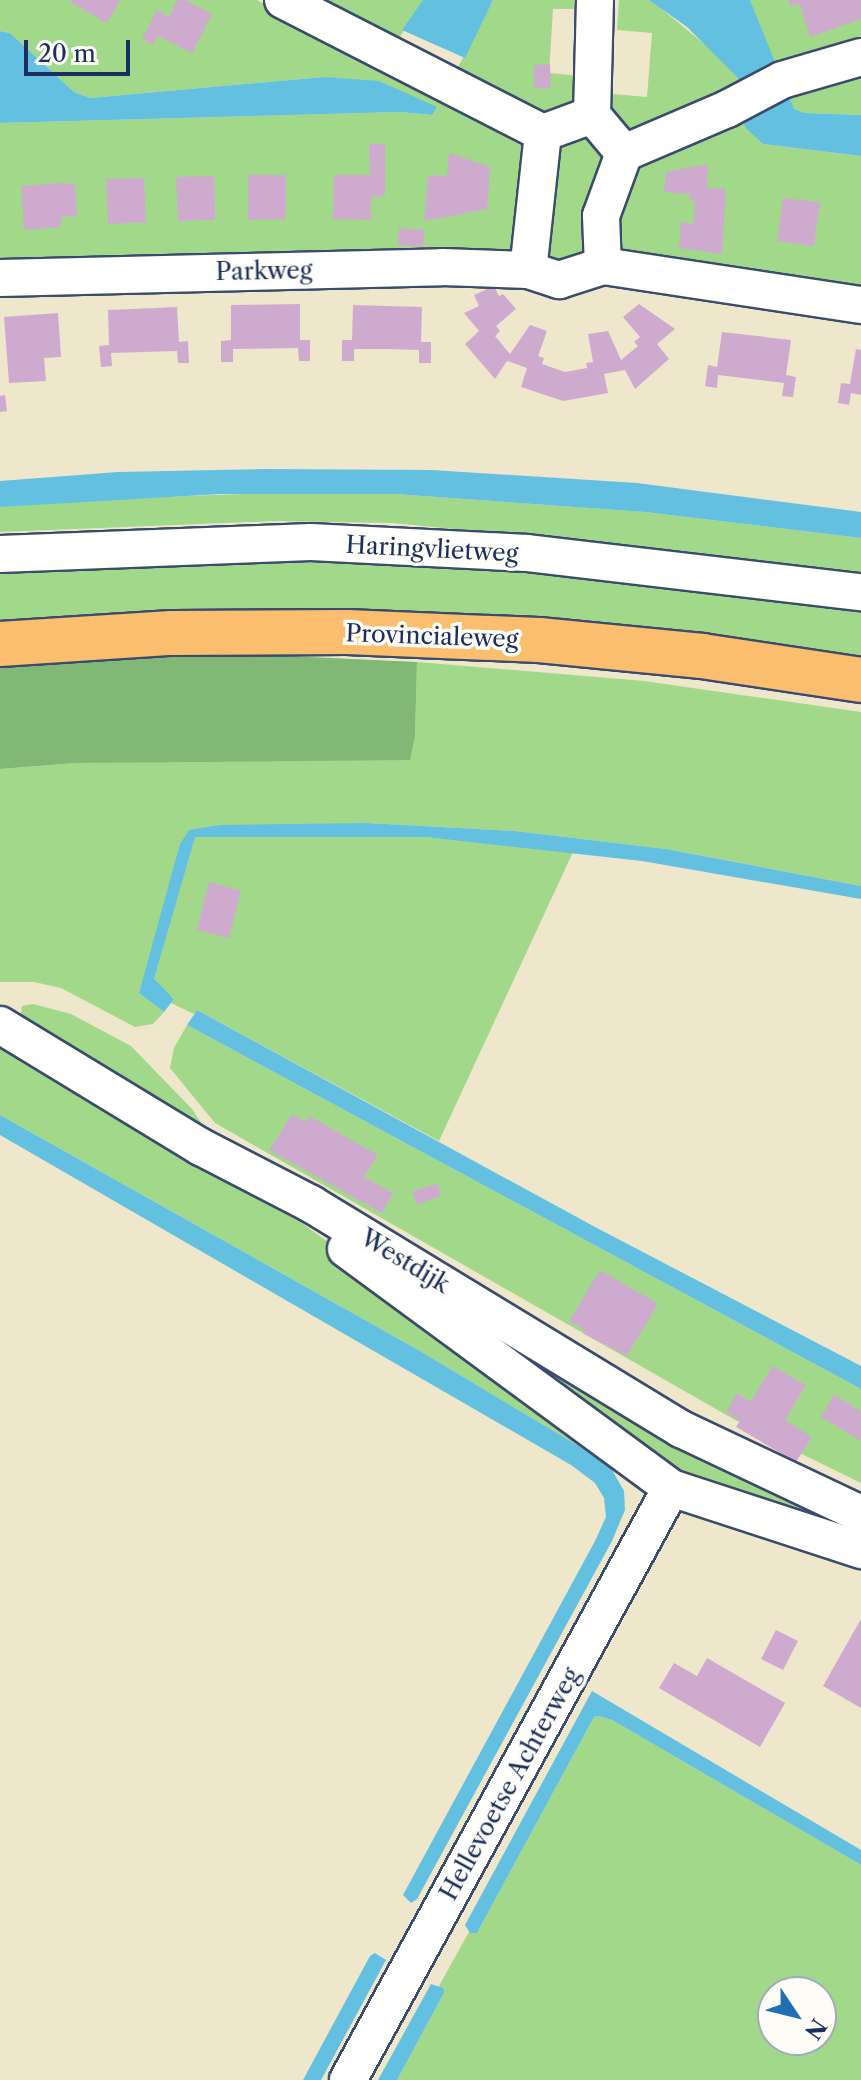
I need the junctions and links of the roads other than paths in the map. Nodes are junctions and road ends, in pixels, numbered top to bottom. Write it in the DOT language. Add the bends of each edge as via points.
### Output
graph roads {
  1 [pos="283,0"];
  2 [pos="595,0"];
  3 [pos="861,57"];
  4 [pos="592,115"];
  5 [pos="543,133"];
  6 [pos="624,153"];
  7 [pos="603,266"];
  8 [pos="528,270"];
  9 [pos="0,278"];
  10 [pos="861,305"];
  11 [pos="0,554"];
  12 [pos="861,592"];
  13 [pos="0,644"];
  14 [pos="861,680"];
  15 [pos="0,1025"];
  16 [pos="252,1172"];
  17 [pos="671,1488"];
  18 [pos="861,1514"];
  19 [pos="861,1550"];
  20 [pos="348,2080"];
  1 -- 5 [label="street"];
  2 -- 4 [label="street"];
  3 -- 6 [label="street" via="782,80"];
  4 -- 5 [label="street"];
  4 -- 6 [label="street"];
  5 -- 8 [label="street"];
  6 -- 7 [label="street" via="601,216"];
  7 -- 8 [label="street, Parkweg" via="559,280"];
  7 -- 10 [label="street, Parkweg"];
  8 -- 9 [label="street, Parkweg" via="442,267"];
  11 -- 12 [label="street, Haringvlietweg" via="311,542 527,553"];
  13 -- 14 [label="main road, Provincialeweg" via="172,633 363,633 553,641"];
  15 -- 16 [label="street, Westdijk" via="201,1147"];
  16 -- 17 [label="street" via="290,1208"];
  16 -- 18 [label="street, Westdijk" via="681,1429"];
  17 -- 19 [label="street"];
  17 -- 20 [label="street, Hellevoetse Achterweg"];
}
